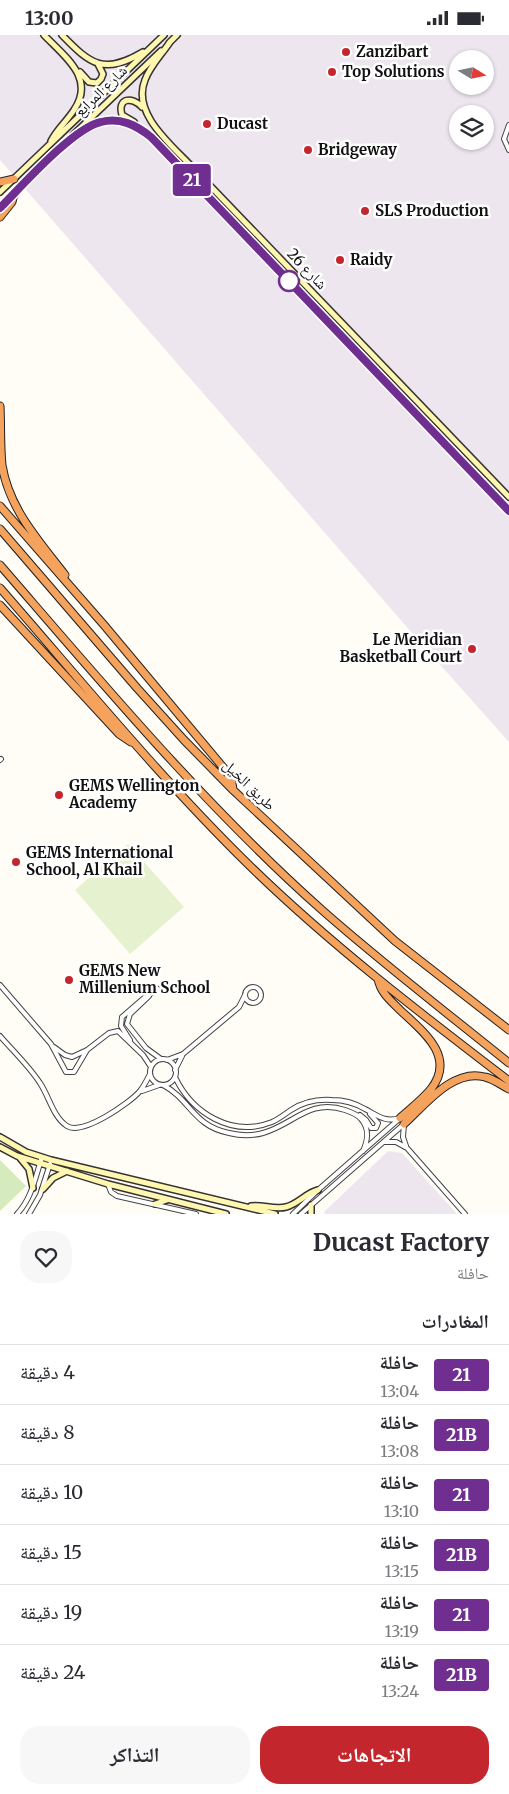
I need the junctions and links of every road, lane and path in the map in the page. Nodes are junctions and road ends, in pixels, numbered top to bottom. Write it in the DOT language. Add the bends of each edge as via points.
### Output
graph roads {
  1 [pos="44,35"];
  2 [pos="62,35"];
  3 [pos="164,35"];
  4 [pos="177,35"];
  5 [pos="170,41"];
  6 [pos="150,48"];
  7 [pos="98,64"];
  8 [pos="76,68"];
  9 [pos="144,108"];
  10 [pos="509,125"];
  11 [pos="151,137"];
  12 [pos="50,145"];
  13 [pos="62,147"];
  14 [pos="509,150"];
  15 [pos="14,179"];
  16 [pos="0,182"];
  17 [pos="0,192"];
  18 [pos="14,194"];
  19 [pos="0,208"];
  20 [pos="0,217"];
  21 [pos="0,406"];
  22 [pos="467,453"];
  23 [pos="458,458"];
  24 [pos="509,497"];
  25 [pos="0,506"];
  26 [pos="509,511"];
  27 [pos="0,529"];
  28 [pos="0,565"];
  29 [pos="0,587"];
  30 [pos="73,590"];
  31 [pos="0,605"];
  32 [pos="134,743"];
  33 [pos="233,790"];
  34 [pos="378,978"];
  35 [pos="0,985"];
  36 [pos="158,989"];
  37 [pos="245,995"];
  38 [pos="149,996"];
  39 [pos="252,1002"];
  40 [pos="239,1007"];
  41 [pos="509,1030"];
  42 [pos="0,1036"];
  43 [pos="130,1041"];
  44 [pos="51,1044"];
  45 [pos="87,1050"];
  46 [pos="183,1055"];
  47 [pos="161,1059"];
  48 [pos="167,1060"];
  49 [pos="509,1063"];
  50 [pos="151,1067"];
  51 [pos="176,1070"];
  52 [pos="150,1074"];
  53 [pos="175,1077"];
  54 [pos="509,1081"];
  55 [pos="161,1085"];
  56 [pos="509,1089"];
  57 [pos="140,1092"];
  58 [pos="365,1109"];
  59 [pos="351,1112"];
  60 [pos="402,1121"];
  61 [pos="0,1137"];
  62 [pos="384,1142"];
  63 [pos="0,1147"];
  64 [pos="407,1148"];
  65 [pos="363,1151"];
  66 [pos="17,1156"];
  67 [pos="41,1160"];
  68 [pos="51,1163"];
  69 [pos="67,1171"];
  70 [pos="108,1184"];
  71 [pos="33,1188"];
  72 [pos="43,1189"];
  73 [pos="318,1190"];
  74 [pos="168,1200"];
  75 [pos="155,1204"];
  76 [pos="311,1205"];
  77 [pos="248,1207"];
  78 [pos="17,1214"];
  79 [pos="29,1214"];
  80 [pos="196,1214"];
  81 [pos="226,1214"];
  82 [pos="275,1214"];
  83 [pos="293,1214"];
  84 [pos="301,1214"];
  85 [pos="311,1214"];
  86 [pos="465,1214"];
  1 -- 8 [label="street"];
  2 -- 7 [label="street" via="80,53"];
  3 -- 6 [label="street, شارع المرابع"];
  4 -- 5 [label="street, شارع المرابع"];
  5 -- 9 [label="street" via="144,81 141,92"];
  5 -- 13 [label="street, شارع المرابع"];
  6 -- 7 [label="street" via="122,64"];
  6 -- 12 [label="street, شارع المرابع"];
  7 -- 8 [label="street" via="103,77 94,83 88,82"];
  8 -- 12 [label="street" via="81,83 80,99"];
  9 -- 11 [label="street" via="128,99 122,103 121,110 124,117"];
  9 -- 22 [label="street, شارع 26" via="152,123 189,163"];
  10 -- 14 [label="street" via="504,139"];
  11 -- 13 [label="street, شارع 26" via="129,123 107,121 93,125"];
  11 -- 23 [label="street, شارع 26"];
  12 -- 15 [label="street, شارع المرابع"];
  13 -- 18 [label="street, شارع المرابع"];
  15 -- 16 [label="highway"];
  15 -- 17 [label="street, شارع المرابع"];
  18 -- 19 [label="street, شارع المرابع"];
  18 -- 20 [label="highway"];
  21 -- 30 [label="highway" via="2,463 7,488 18,513"];
  22 -- 23 [label="street"];
  22 -- 24 [label="street, شارع 26"];
  23 -- 26 [label="street, شارع 26"];
  25 -- 30 [label="highway"];
  27 -- 33 [label="highway, طريق الخيل" via="137,688"];
  28 -- 49 [label="highway" via="161,750 266,857 322,910"];
  29 -- 32 [label="highway"];
  30 -- 33 [label="highway" via="227,772"];
  31 -- 32 [label="highway" via="119,734"];
  32 -- 34 [label="highway" via="251,867"];
  33 -- 41 [label="highway, طريق الخيل" via="395,941"];
  34 -- 54 [label="highway"];
  34 -- 60 [label="highway" via="388,999 432,1042 439,1059 439,1074 432,1087"];
  35 -- 44 [label="street"];
  36 -- 38 [label="street"];
  37 -- 39 [label="street"];
  37 -- 39 [label="street" via="248,988 258,989 260,998"];
  37 -- 40 [label="street"];
  38 -- 43 [label="street" via="122,1017 121,1026"];
  38 -- 47 [label="street" via="130,1014 127,1024 146,1048"];
  39 -- 40 [label="street"];
  40 -- 46 [label="street"];
  42 -- 57 [label="street" via="37,1079 57,1114 69,1127 80,1127 110,1114"];
  43 -- 45 [label="street" via="120,1032 113,1031"];
  43 -- 50 [label="street"];
  44 -- 45 [label="street" via="70,1057"];
  44 -- 45 [label="street" via="63,1070 68,1073 76,1069"];
  46 -- 48 [label="street"];
  46 -- 51 [label="street"];
  47 -- 48 [label="street"];
  47 -- 50 [label="street"];
  48 -- 51 [label="street"];
  50 -- 52 [label="street"];
  51 -- 53 [label="street"];
  52 -- 55 [label="street" via="154,1082"];
  52 -- 57 [label="street"];
  53 -- 55 [label="street"];
  53 -- 58 [label="street" via="198,1108 232,1126 263,1125 316,1101 341,1101"];
  55 -- 57 [label="street"];
  55 -- 59 [label="street" via="176,1094 205,1123 231,1134 263,1133 315,1109 332,1107"];
  56 -- 60 [label="highway" via="484,1077 460,1077"];
  58 -- 59 [label="street" via="378,1123 376,1128"];
  58 -- 60 [label="street" via="386,1119"];
  59 -- 65 [label="street" via="367,1128 368,1140"];
  60 -- 62 [label="street"];
  60 -- 64 [label="street"];
  60 -- 65 [label="street"];
  61 -- 67 [label="street"];
  62 -- 64 [label="street" via="396,1142"];
  62 -- 76 [label="street"];
  63 -- 66 [label="street"];
  64 -- 86 [label="street"];
  65 -- 73 [label="street"];
  66 -- 67 [label="street"];
  66 -- 71 [label="street" via="29,1169"];
  67 -- 68 [label="street"];
  67 -- 71 [label="street"];
  68 -- 69 [label="street"];
  68 -- 72 [label="street"];
  68 -- 77 [label="street"];
  69 -- 70 [label="street"];
  69 -- 72 [label="street" via="53,1177"];
  70 -- 74 [label="street"];
  70 -- 75 [label="street" via="115,1195"];
  71 -- 78 [label="street"];
  72 -- 79 [label="street"];
  73 -- 77 [label="street" via="285,1207"];
  73 -- 83 [label="street"];
  74 -- 75 [label="street"];
  74 -- 81 [label="street"];
  75 -- 80 [label="street"];
  76 -- 84 [label="street"];
  76 -- 85 [label="street"];
  77 -- 82 [label="street"];
}
